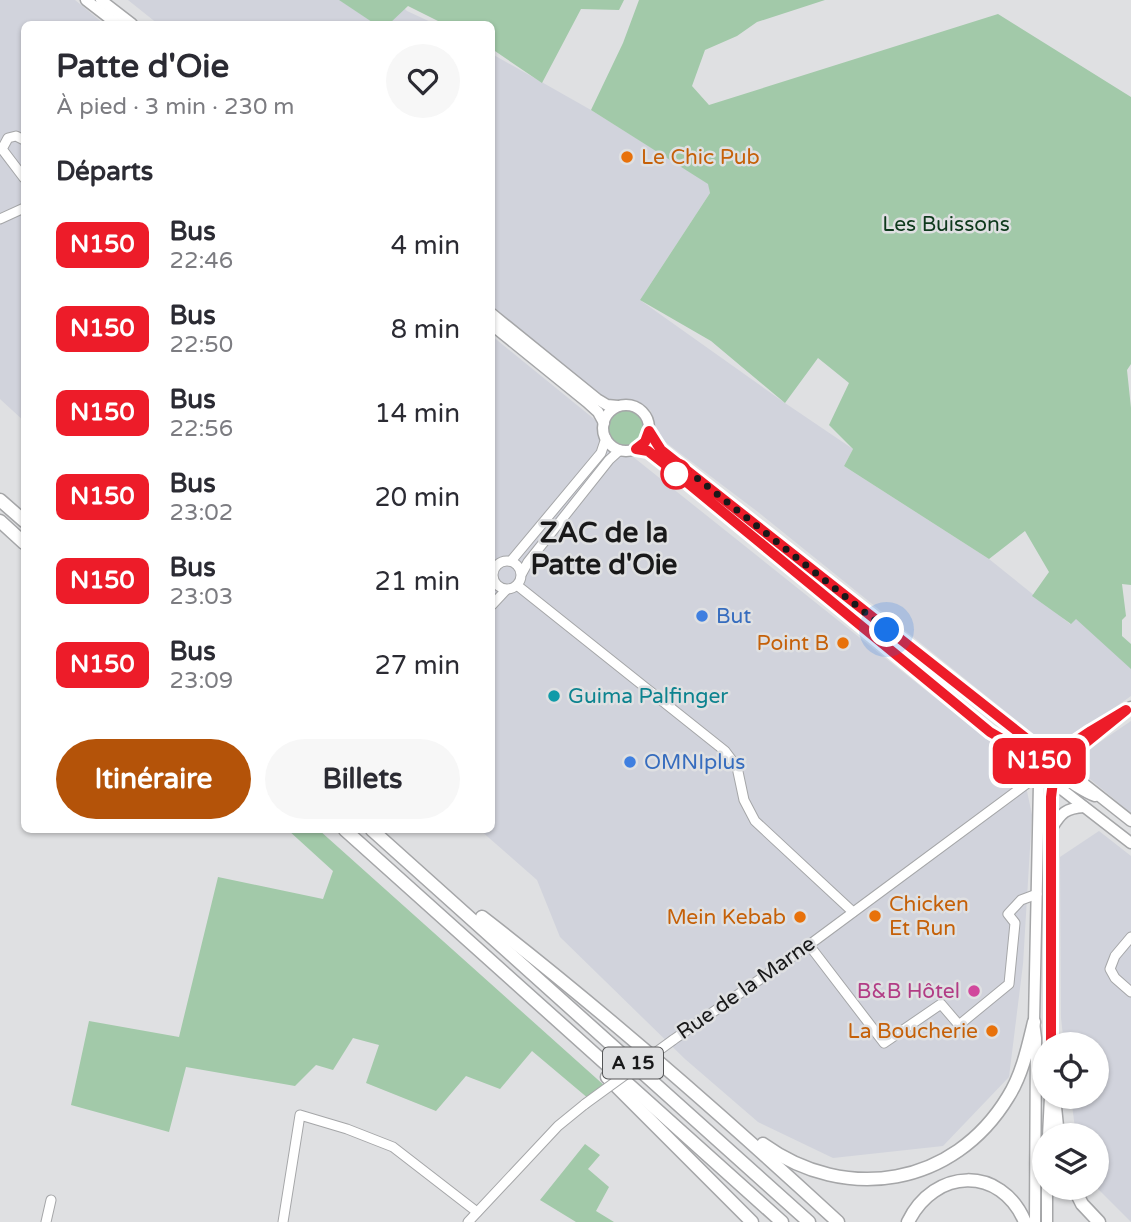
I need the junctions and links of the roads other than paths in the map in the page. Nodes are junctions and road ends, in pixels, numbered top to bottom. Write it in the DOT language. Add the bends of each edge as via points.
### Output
graph roads {
  1 [pos="86,0"];
  2 [pos="101,0"];
  3 [pos="113,21"];
  4 [pos="128,21"];
  5 [pos="21,139"];
  6 [pos="3,140"];
  7 [pos="21,174"];
  8 [pos="21,209"];
  9 [pos="0,219"];
  10 [pos="495,316"];
  11 [pos="495,327"];
  12 [pos="618,406"];
  13 [pos="604,423"];
  14 [pos="649,431"];
  15 [pos="606,438"];
  16 [pos="636,449"];
  17 [pos="620,450"];
  18 [pos="0,500"];
  19 [pos="21,518"];
  20 [pos="0,521"];
  21 [pos="21,540"];
  22 [pos="495,561"];
  23 [pos="511,561"];
  24 [pos="522,573"];
  25 [pos="495,586"];
  26 [pos="518,586"];
  27 [pos="506,590"];
  28 [pos="495,602"];
  29 [pos="1129,709"];
  30 [pos="1050,769"];
  31 [pos="1084,807"];
  32 [pos="1131,821"];
  33 [pos="1050,831"];
  34 [pos="348,833"];
  35 [pos="375,833"];
  36 [pos="1131,844"];
  37 [pos="1037,894"];
  38 [pos="456,904"];
  39 [pos="853,912"];
  40 [pos="1131,936"];
  41 [pos="809,945"];
  42 [pos="1131,992"];
  43 [pos="1035,1027"];
  44 [pos="1051,1032"];
  45 [pos="573,1036"];
  46 [pos="714,1108"];
  47 [pos="51,1200"];
  48 [pos="1047,1200"];
  49 [pos="1080,1200"];
  50 [pos="477,1212"];
  51 [pos="46,1222"];
  52 [pos="283,1222"];
  53 [pos="468,1222"];
  54 [pos="752,1222"];
  55 [pos="782,1222"];
  56 [pos="809,1222"];
  57 [pos="838,1222"];
  58 [pos="908,1222"];
  59 [pos="1025,1222"];
  60 [pos="1034,1222"];
  61 [pos="1047,1222"];
  62 [pos="1099,1222"];
  1 -- 3 [label="main road"];
  2 -- 4 [label="main road"];
  5 -- 6 [label="street"];
  6 -- 7 [label="street" via="2,149"];
  8 -- 9 [label="street"];
  10 -- 12 [label="main road" via="597,399"];
  11 -- 13 [label="main road" via="592,407"];
  12 -- 13 [label="main road"];
  12 -- 14 [label="main road" via="640,410"];
  13 -- 15 [label="main road"];
  14 -- 16 [label="main road"];
  14 -- 30 [label="main road" via="661,450"];
  15 -- 17 [label="main road"];
  15 -- 23 [label="street" via="601,453"];
  16 -- 17 [label="main road"];
  16 -- 30 [label="main road" via="648,451 667,466 990,732"];
  17 -- 24 [label="street"];
  18 -- 19 [label="highway"];
  20 -- 21 [label="highway"];
  22 -- 23 [label="street"];
  23 -- 24 [label="street"];
  24 -- 26 [label="street"];
  25 -- 27 [label="street"];
  26 -- 27 [label="street"];
  26 -- 39 [label="street" via="725,751 737,767 744,800 755,821"];
  27 -- 28 [label="street"];
  29 -- 30 [label="main road" via="1091,731"];
  30 -- 31 [label="main road"];
  30 -- 32 [label="main road" via="1080,790 1105,800"];
  30 -- 33 [label="main road"];
  30 -- 37 [label="main road" via="1038,803"];
  30 -- 39 [label="street, Rue de la Marne"];
  31 -- 33 [label="main road" via="1062,812"];
  31 -- 36 [label="main road"];
  33 -- 44 [label="main road"];
  34 -- 45 [label="highway, A 15"];
  35 -- 38 [label="highway, A 15"];
  37 -- 41 [label="street" via="1021,900 1008,914 1015,923 1009,984 959,1025 941,1004 884,1043"];
  37 -- 43 [label="main road"];
  38 -- 46 [label="highway" via="465,905 573,988"];
  38 -- 56 [label="highway, A 15"];
  39 -- 41 [label="street, Rue de la Marne"];
  40 -- 42 [label="street" via="1110,970"];
  41 -- 50 [label="street, Rue de la Marne, bridge" via="585,1104 558,1126"];
  43 -- 44 [label="main road"];
  43 -- 46 [label="highway" via="1010,1095 991,1121 961,1149 933,1165 900,1175 846,1179 817,1172 781,1157"];
  43 -- 60 [label="main road"];
  45 -- 54 [label="highway" via="599,1069"];
  45 -- 55 [label="highway, A 15"];
  46 -- 57 [label="highway"];
  47 -- 51 [label="street"];
  48 -- 61 [label="main road"];
  49 -- 62 [label="highway"];
  50 -- 52 [label="street" via="393,1147 300,1115"];
  50 -- 53 [label="street, Rue de la Marne"];
  58 -- 59 [label="highway" via="927,1194 947,1183 971,1180 1005,1194"];
}
